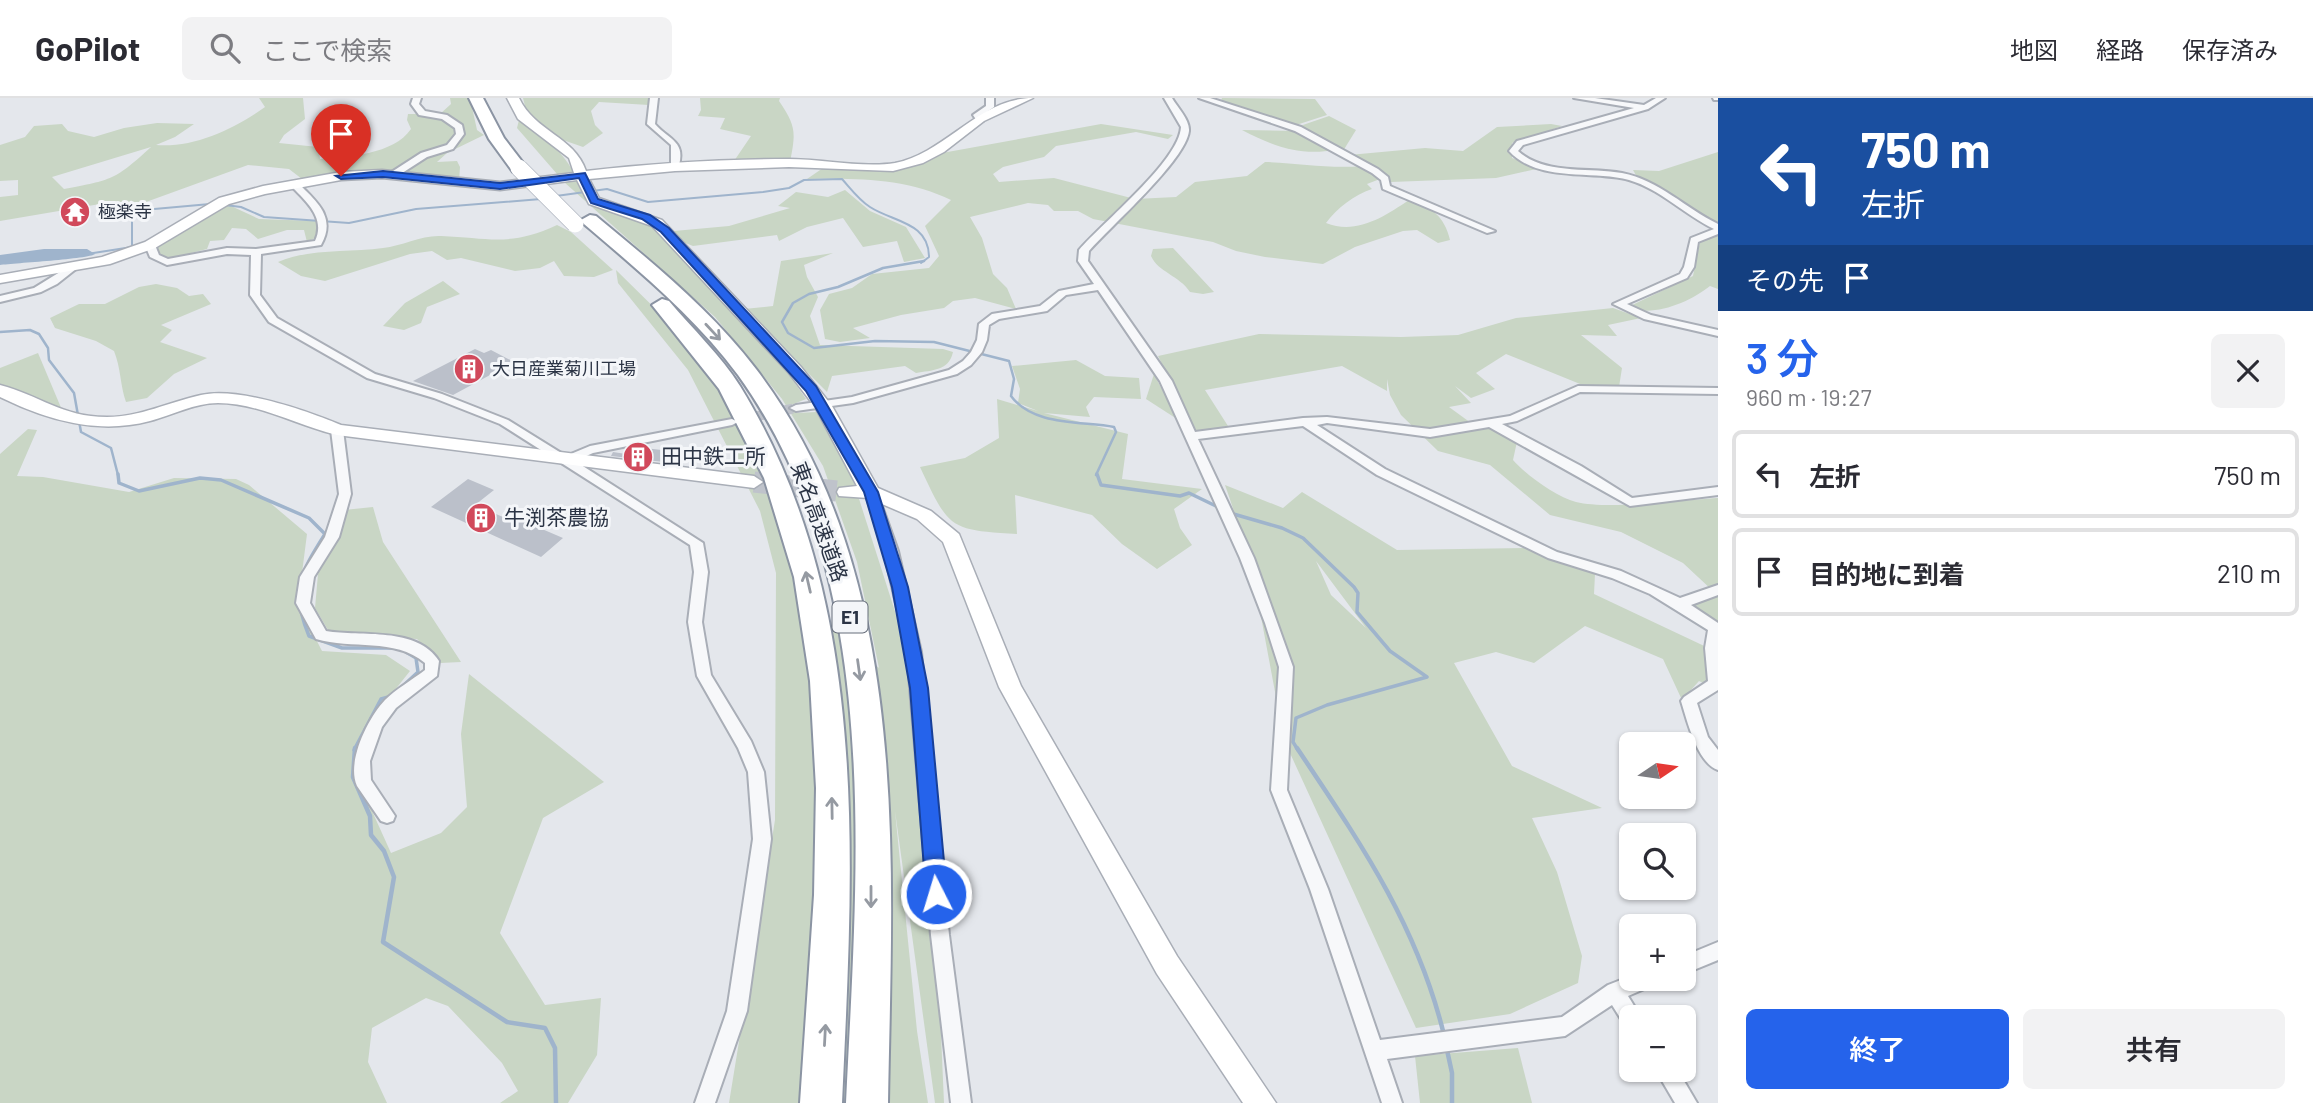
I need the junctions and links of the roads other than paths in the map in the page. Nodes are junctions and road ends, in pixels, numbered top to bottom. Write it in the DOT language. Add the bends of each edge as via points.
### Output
graph roads {
  1 [pos="417,98"];
  2 [pos="476,98"];
  3 [pos="490,98"];
  4 [pos="513,98"];
  5 [pos="654,98"];
  6 [pos="990,98"];
  7 [pos="1027,98"];
  8 [pos="1168,98"];
  9 [pos="1203,98"];
  10 [pos="1578,98"];
  11 [pos="1661,98"];
  12 [pos="1645,107"];
  13 [pos="980,119"];
  14 [pos="527,166"];
  15 [pos="675,167"];
  16 [pos="393,174"];
  17 [pos="582,175"];
  18 [pos="294,184"];
  19 [pos="582,222"];
  20 [pos="1718,229"];
  21 [pos="1490,231"];
  22 [pos="150,245"];
  23 [pos="256,252"];
  24 [pos="71,269"];
  25 [pos="0,278"];
  26 [pos="1101,286"];
  27 [pos="0,299"];
  28 [pos="1718,333"];
  29 [pos="0,390"];
  30 [pos="1718,391"];
  31 [pos="823,405"];
  32 [pos="796,408"];
  33 [pos="1303,421"];
  34 [pos="732,422"];
  35 [pos="1494,425"];
  36 [pos="337,430"];
  37 [pos="1191,436"];
  38 [pos="567,460"];
  39 [pos="754,482"];
  40 [pos="1718,491"];
  41 [pos="846,492"];
  42 [pos="871,492"];
  43 [pos="1718,590"];
  44 [pos="1681,603"];
  45 [pos="1718,763"];
  46 [pos="387,816"];
  47 [pos="1718,951"];
  48 [pos="1696,960"];
  49 [pos="1619,990"];
  50 [pos="1615,992"];
  51 [pos="1623,1005"];
  52 [pos="1374,1051"];
  53 [pos="1673,1082"];
  54 [pos="705,1103"];
  55 [pos="821,1103"];
  56 [pos="867,1103"];
  57 [pos="961,1103"];
  58 [pos="1261,1103"];
  59 [pos="1392,1103"];
  60 [pos="1687,1103"];
  1 -- 16 [label="street" via="415,104 422,113 444,117 459,127 460,134 450,147 424,155"];
  2 -- 14 [label="highway, 東名高速道路 / E1" via="497,139"];
  3 -- 14 [label="highway, 東名高速道路 / E1"];
  4 -- 17 [label="street" via="522,117 575,156"];
  5 -- 15 [label="street" via="651,124 677,146"];
  6 -- 13 [label="street" via="990,107 977,115"];
  7 -- 13 [label="street"];
  8 -- 26 [label="street" via="1183,124 1182,138 1162,168 1084,250 1083,261"];
  9 -- 21 [label="street" via="1298,129 1375,171 1395,193"];
  10 -- 12 [label="street"];
  11 -- 12 [label="street"];
  12 -- 20 [label="street" via="1520,143 1513,151 1543,167 1648,183"];
  13 -- 15 [label="street" via="940,149 893,167 789,163"];
  14 -- 19 [label="highway, 東名高速道路 / E1, bridge"];
  15 -- 17 [label="street"];
  16 -- 17 [label="street" via="487,186"];
  16 -- 18 [label="street"];
  17 -- 31 [label="street" via="594,201 646,217 665,230"];
  18 -- 22 [label="street" via="217,205"];
  18 -- 23 [label="street" via="322,214 321,238 318,243"];
  55 -- 19 [label="highway, 東名高速道路 / E1, one-way" via="833,855 831,762 819,630 791,519 752,426 702,351"];
  19 -- 56 [label="highway, 東名高速道路 / E1, one-way" via="662,280 748,373 800,465 834,552 855,645 870,787"];
  20 -- 28 [label="street" via="1694,240 1684,276 1618,304 1648,317"];
  22 -- 23 [label="street" via="155,257 167,262 227,251"];
  22 -- 24 [label="street"];
  23 -- 38 [label="street" via="255,295 273,320 371,376 503,422"];
  24 -- 25 [label="street"];
  24 -- 27 [label="street" via="53,285"];
  26 -- 31 [label="street" via="1063,293 1031,313 996,316 984,324 983,344 976,354 953,372"];
  26 -- 37 [label="street" via="1166,381"];
  29 -- 36 [label="street" via="64,419 129,420 226,398 318,420"];
  30 -- 35 [label="street" via="1578,389"];
  31 -- 32 [label="street"];
  31 -- 42 [label="street"];
  33 -- 35 [label="street" via="1430,433"];
  33 -- 37 [label="street"];
  33 -- 44 [label="street" via="1381,472 1524,543 1656,589"];
  34 -- 38 [label="street" via="590,450"];
  35 -- 40 [label="street" via="1630,502"];
  36 -- 38 [label="street"];
  36 -- 46 [label="street" via="345,494 332,537 307,577 303,603 321,635 402,643 432,661 432,673 391,704 375,725 362,761 363,781"];
  37 -- 52 [label="street" via="1247,558 1286,667 1279,790 1319,889"];
  38 -- 39 [label="street"];
  38 -- 54 [label="street" via="696,543 701,572 695,622 704,676 746,746 756,772 762,839 753,911 737,1011"];
  41 -- 42 [label="street"];
  42 -- 57 [label="street" via="891,551 914,652"];
  42 -- 58 [label="street" via="924,515 952,539 1010,687 1167,965"];
  43 -- 44 [label="street"];
  44 -- 45 [label="street" via="1715,630 1716,684 1689,701 1701,739"];
  47 -- 48 [label="street"];
  49 -- 50 [label="street"];
  50 -- 51 [label="street"];
  50 -- 52 [label="street" via="1565,1026"];
  52 -- 59 [label="street"];
  53 -- 60 [label="street"];
}
